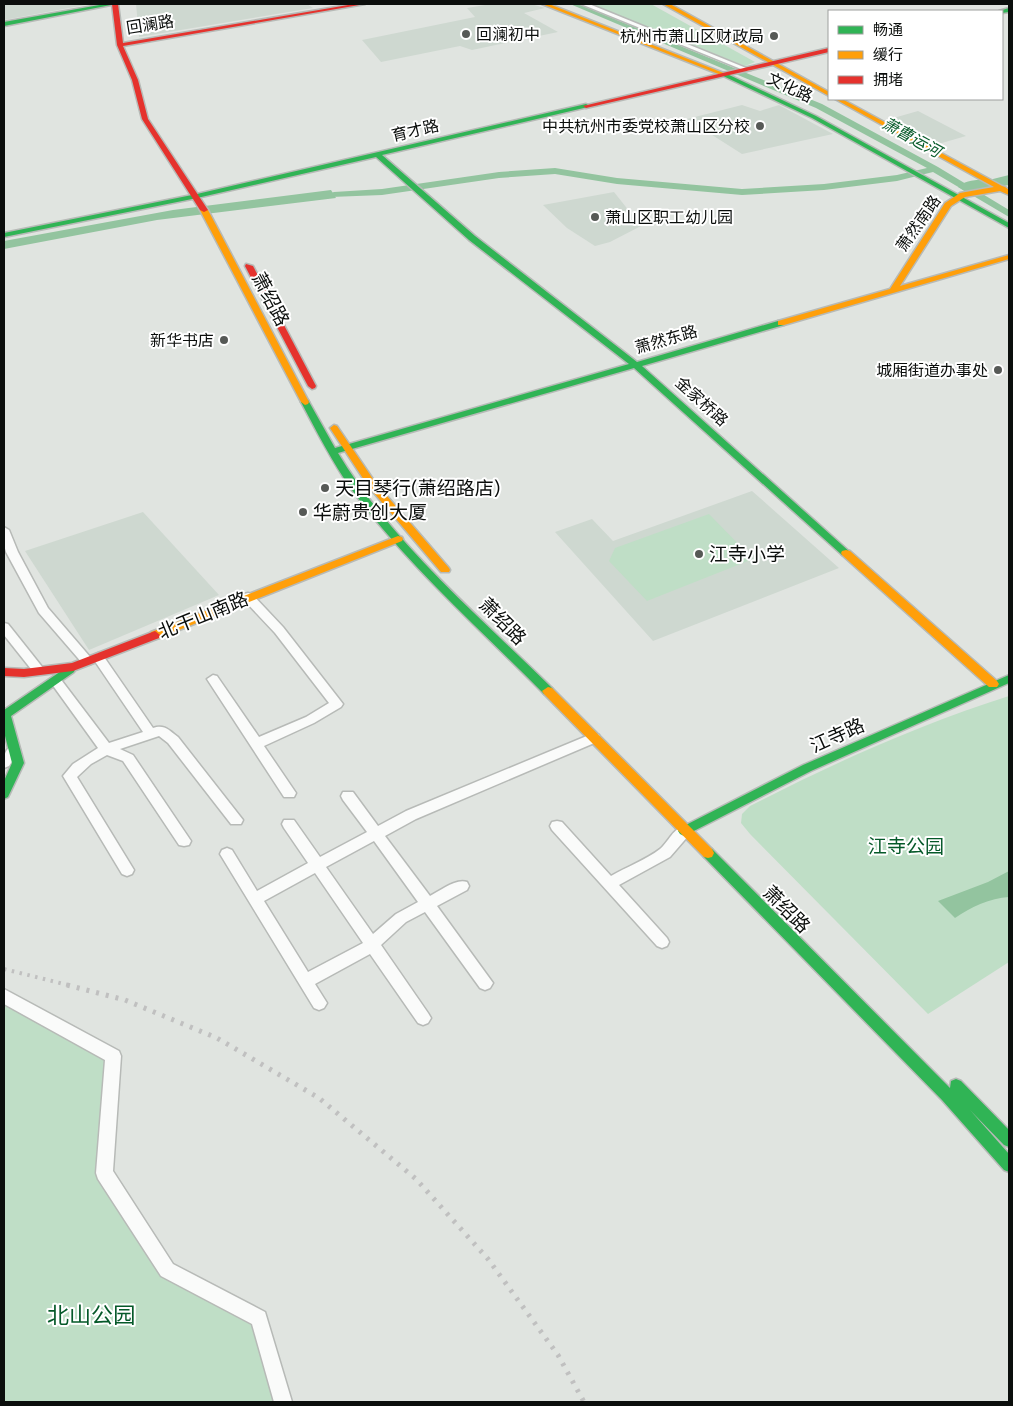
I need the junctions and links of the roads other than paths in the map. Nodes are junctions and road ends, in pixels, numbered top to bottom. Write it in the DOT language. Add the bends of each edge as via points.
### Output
graph roads {
  1 [pos="114,4"];
  2 [pos="123,4"];
  3 [pos="362,4"];
  4 [pos="546,4"];
  5 [pos="584,4"];
  6 [pos="666,4"];
  7 [pos="4,24"];
  8 [pos="126,44"];
  9 [pos="828,50"];
  10 [pos="775,64"];
  11 [pos="748,70"];
  12 [pos="725,75"];
  13 [pos="828,93"];
  14 [pos="840,100"];
  15 [pos="154,109"];
  16 [pos="378,155"];
  17 [pos="1006,189"];
  18 [pos="961,196"];
  19 [pos="199,200"];
  20 [pos="1009,226"];
  21 [pos="5,235"];
  22 [pos="1009,257"];
  23 [pos="244,258"];
  24 [pos="894,289"];
  25 [pos="636,365"];
  26 [pos="317,396"];
  27 [pos="330,421"];
  28 [pos="346,448"];
  29 [pos="332,452"];
  30 [pos="4,530"];
  31 [pos="398,539"];
  32 [pos="248,597"];
  33 [pos="4,627"];
  34 [pos="93,659"];
  35 [pos="73,667"];
  36 [pos="39,671"];
  37 [pos="4,672"];
  38 [pos="213,679"];
  39 [pos="1009,679"];
  40 [pos="55,680"];
  41 [pos="993,684"];
  42 [pos="151,734"];
  43 [pos="594,738"];
  44 [pos="256,744"];
  45 [pos="106,749"];
  46 [pos="14,750"];
  47 [pos="4,762"];
  48 [pos="289,792"];
  49 [pos="4,794"];
  50 [pos="348,796"];
  51 [pos="236,820"];
  52 [pos="289,824"];
  53 [pos="557,826"];
  54 [pos="690,828"];
  55 [pos="376,834"];
  56 [pos="184,841"];
  57 [pos="227,854"];
  58 [pos="319,864"];
  59 [pos="127,870"];
  60 [pos="610,883"];
  61 [pos="462,886"];
  62 [pos="254,900"];
  63 [pos="428,904"];
  64 [pos="662,942"];
  65 [pos="373,943"];
  66 [pos="842,971"];
  67 [pos="306,982"];
  68 [pos="484,982"];
  69 [pos="4,996"];
  70 [pos="319,1003"];
  71 [pos="423,1018"];
  72 [pos="946,1077"];
  73 [pos="1009,1140"];
  74 [pos="1009,1165"];
  75 [pos="283,1402"];
  1 -- 7 [label="main road"];
  1 -- 8 [label="main road, 萧绍路"];
  2 -- 8 [label="main road"];
  3 -- 8 [label="main road, 回澜路"];
  4 -- 12 [label="main road, 文化路"];
  5 -- 11 [label="street"];
  6 -- 10 [label="main road"];
  8 -- 15 [label="main road"];
  8 -- 19 [label="main road, 萧绍路" via="145,119"];
  9 -- 10 [label="main road, 育才路"];
  10 -- 11 [label="main road, 育才路"];
  10 -- 13 [label="main road"];
  11 -- 12 [label="main road, 育才路"];
  12 -- 16 [label="main road, 育才路"];
  12 -- 18 [label="main road, 文化路" via="814,116"];
  14 -- 17 [label="main road"];
  16 -- 19 [label="main road, 育才路" via="209,194"];
  16 -- 25 [label="main road, 金家桥路" via="472,238"];
  17 -- 18 [label="main road, 萧然南路" via="980,190"];
  18 -- 20 [label="main road, 文化路"];
  18 -- 24 [label="main road, 萧然南路" via="948,205"];
  19 -- 21 [label="main road, 育才路"];
  19 -- 29 [label="main road, 萧绍路"];
  22 -- 24 [label="main road, 萧然东路"];
  23 -- 26 [label="main road"];
  24 -- 25 [label="main road, 萧然东路"];
  25 -- 28 [label="main road, 萧然东路"];
  25 -- 41 [label="main road, 金家桥路"];
  27 -- 28 [label="main road"];
  28 -- 29 [label="main road, 萧然东路"];
  28 -- 54 [label="main road" via="376,490 459,586"];
  29 -- 31 [label="main road, 萧绍路" via="363,498"];
  30 -- 34 [label="street" via="43,610"];
  31 -- 32 [label="main road, 北干山南路"];
  31 -- 43 [label="main road, 萧绍路"];
  32 -- 34 [label="main road, 北干山南路"];
  32 -- 44 [label="street" via="279,630 337,704"];
  33 -- 36 [label="street"];
  34 -- 35 [label="main road, 北干山南路"];
  34 -- 42 [label="street"];
  35 -- 36 [label="main road, 北干山南路"];
  35 -- 40 [label="main road"];
  36 -- 37 [label="main road, 北干山南路"];
  38 -- 44 [label="street"];
  39 -- 41 [label="main road, 江寺路"];
  40 -- 45 [label="street"];
  40 -- 46 [label="main road" via="5,715"];
  41 -- 54 [label="main road, 江寺路" via="807,768"];
  42 -- 45 [label="street"];
  42 -- 51 [label="street" via="160,730 173,740"];
  43 -- 54 [label="main road, 萧绍路"];
  43 -- 55 [label="street" via="411,815"];
  44 -- 48 [label="street"];
  45 -- 56 [label="street" via="128,758"];
  45 -- 59 [label="street" via="70,776"];
  46 -- 47 [label="street"];
  46 -- 49 [label="main road" via="18,763"];
  50 -- 55 [label="street"];
  52 -- 58 [label="street"];
  53 -- 60 [label="street"];
  54 -- 60 [label="street" via="665,852"];
  54 -- 66 [label="main road"];
  54 -- 74 [label="main road, 萧绍路" via="947,1095"];
  55 -- 58 [label="street"];
  55 -- 63 [label="street"];
  57 -- 62 [label="street"];
  58 -- 62 [label="street"];
  58 -- 65 [label="street"];
  60 -- 64 [label="street"];
  61 -- 63 [label="street"];
  62 -- 67 [label="street"];
  63 -- 65 [label="street" via="400,918"];
  63 -- 68 [label="street"];
  65 -- 67 [label="street"];
  65 -- 71 [label="street"];
  67 -- 70 [label="street"];
  69 -- 75 [label="street" via="113,1056 104,1172 167,1270 259,1318"];
  72 -- 73 [label="main road"];
}
